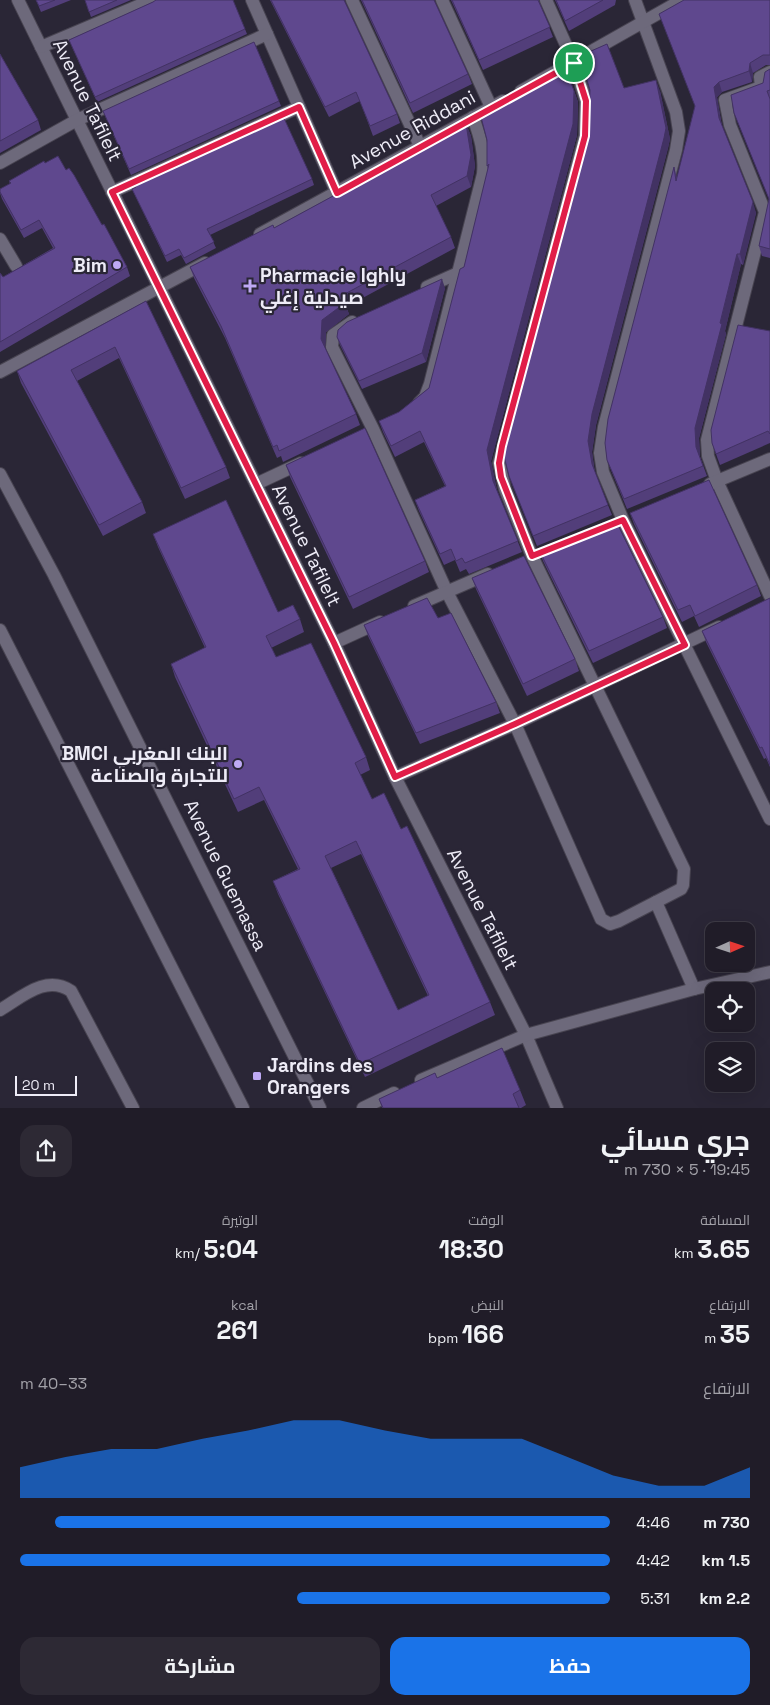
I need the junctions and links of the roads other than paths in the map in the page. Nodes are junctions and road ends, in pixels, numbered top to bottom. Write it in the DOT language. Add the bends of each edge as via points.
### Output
graph roads {
  1 [pos="18,0"];
  2 [pos="152,0"];
  3 [pos="252,0"];
  4 [pos="352,0"];
  5 [pos="442,0"];
  6 [pos="546,0"];
  7 [pos="634,0"];
  8 [pos="682,0"];
  9 [pos="643,23"];
  10 [pos="267,34"];
  11 [pos="41,47"];
  12 [pos="574,63"];
  13 [pos="770,72"];
  14 [pos="299,107"];
  15 [pos="491,107"];
  16 [pos="473,117"];
  17 [pos="77,120"];
  18 [pos="420,146"];
  19 [pos="0,164"];
  20 [pos="112,192"];
  21 [pos="337,193"];
  22 [pos="252,238"];
  23 [pos="0,239"];
  24 [pos="218,256"];
  25 [pos="16,266"];
  26 [pos="456,274"];
  27 [pos="159,287"];
  28 [pos="414,293"];
  29 [pos="363,316"];
  30 [pos="0,372"];
  31 [pos="410,409"];
  32 [pos="310,459"];
  33 [pos="770,459"];
  34 [pos="0,474"];
  35 [pos="716,481"];
  36 [pos="256,484"];
  37 [pos="700,488"];
  38 [pos="498,570"];
  39 [pos="447,592"];
  40 [pos="767,601"];
  41 [pos="727,623"];
  42 [pos="0,630"];
  43 [pos="334,643"];
  44 [pos="685,645"];
  45 [pos="596,686"];
  46 [pos="515,724"];
  47 [pos="395,777"];
  48 [pos="770,819"];
  49 [pos="656,902"];
  50 [pos="770,972"];
  51 [pos="694,989"];
  52 [pos="0,1010"];
  53 [pos="526,1035"];
  54 [pos="133,1108"];
  55 [pos="243,1108"];
  56 [pos="320,1108"];
  57 [pos="362,1108"];
  58 [pos="557,1108"];
  1 -- 11 [label="street, Avenue Tafilelt"];
  2 -- 11 [label="street"];
  3 -- 10 [label="street"];
  4 -- 18 [label="street"];
  5 -- 15 [label="street"];
  6 -- 12 [label="street"];
  7 -- 9 [label="street"];
  8 -- 9 [label="street, Avenue Riddani"];
  9 -- 12 [label="street, Avenue Riddani"];
  9 -- 44 [label="street" via="676,112 679,130 600,453 603,472 623,520"];
  10 -- 14 [label="street"];
  10 -- 17 [label="street"];
  11 -- 17 [label="street, Avenue Tafilelt"];
  12 -- 15 [label="street, Avenue Riddani"];
  12 -- 45 [label="street" via="586,101 585,136 499,463 505,489 533,556"];
  13 -- 35 [label="street" via="760,77 761,86 725,100 726,114 765,212 707,440"];
  14 -- 20 [label="street"];
  14 -- 21 [label="street"];
  15 -- 16 [label="street, Avenue Riddani"];
  16 -- 18 [label="street, Avenue Riddani"];
  16 -- 26 [label="street" via="484,160"];
  17 -- 19 [label="street"];
  17 -- 20 [label="street, Avenue Tafilelt"];
  18 -- 21 [label="street, Avenue Riddani"];
  20 -- 27 [label="street, Avenue Tafilelt"];
  21 -- 22 [label="street, Avenue Riddani"];
  23 -- 25 [label="street"];
  24 -- 27 [label="street"];
  26 -- 28 [label="street"];
  26 -- 31 [label="street" via="430,384 424,398"];
  27 -- 30 [label="street"];
  27 -- 36 [label="street, Avenue Tafilelt"];
  29 -- 39 [label="street" via="337,330 331,340 332,347"];
  32 -- 36 [label="street"];
  33 -- 35 [label="street"];
  34 -- 56 [label="street, Avenue Guemassa" via="54,575"];
  35 -- 37 [label="street"];
  35 -- 40 [label="street"];
  36 -- 43 [label="street, Avenue Tafilelt"];
  38 -- 39 [label="street"];
  39 -- 43 [label="street"];
  39 -- 46 [label="street"];
  41 -- 44 [label="street"];
  42 -- 55 [label="street"];
  43 -- 47 [label="street, Avenue Tafilelt"];
  44 -- 45 [label="street"];
  44 -- 48 [label="street"];
  45 -- 46 [label="street"];
  45 -- 49 [label="street" via="684,869 683,885"];
  46 -- 47 [label="street"];
  46 -- 49 [label="street" via="601,919 605,923 615,923"];
  47 -- 53 [label="street, Avenue Tafilelt"];
  49 -- 51 [label="street"];
  50 -- 51 [label="street"];
  51 -- 53 [label="street"];
  52 -- 54 [label="street" via="43,985 53,983 71,991"];
  53 -- 57 [label="street"];
  53 -- 58 [label="street, Avenue Tafilelt"];
}
